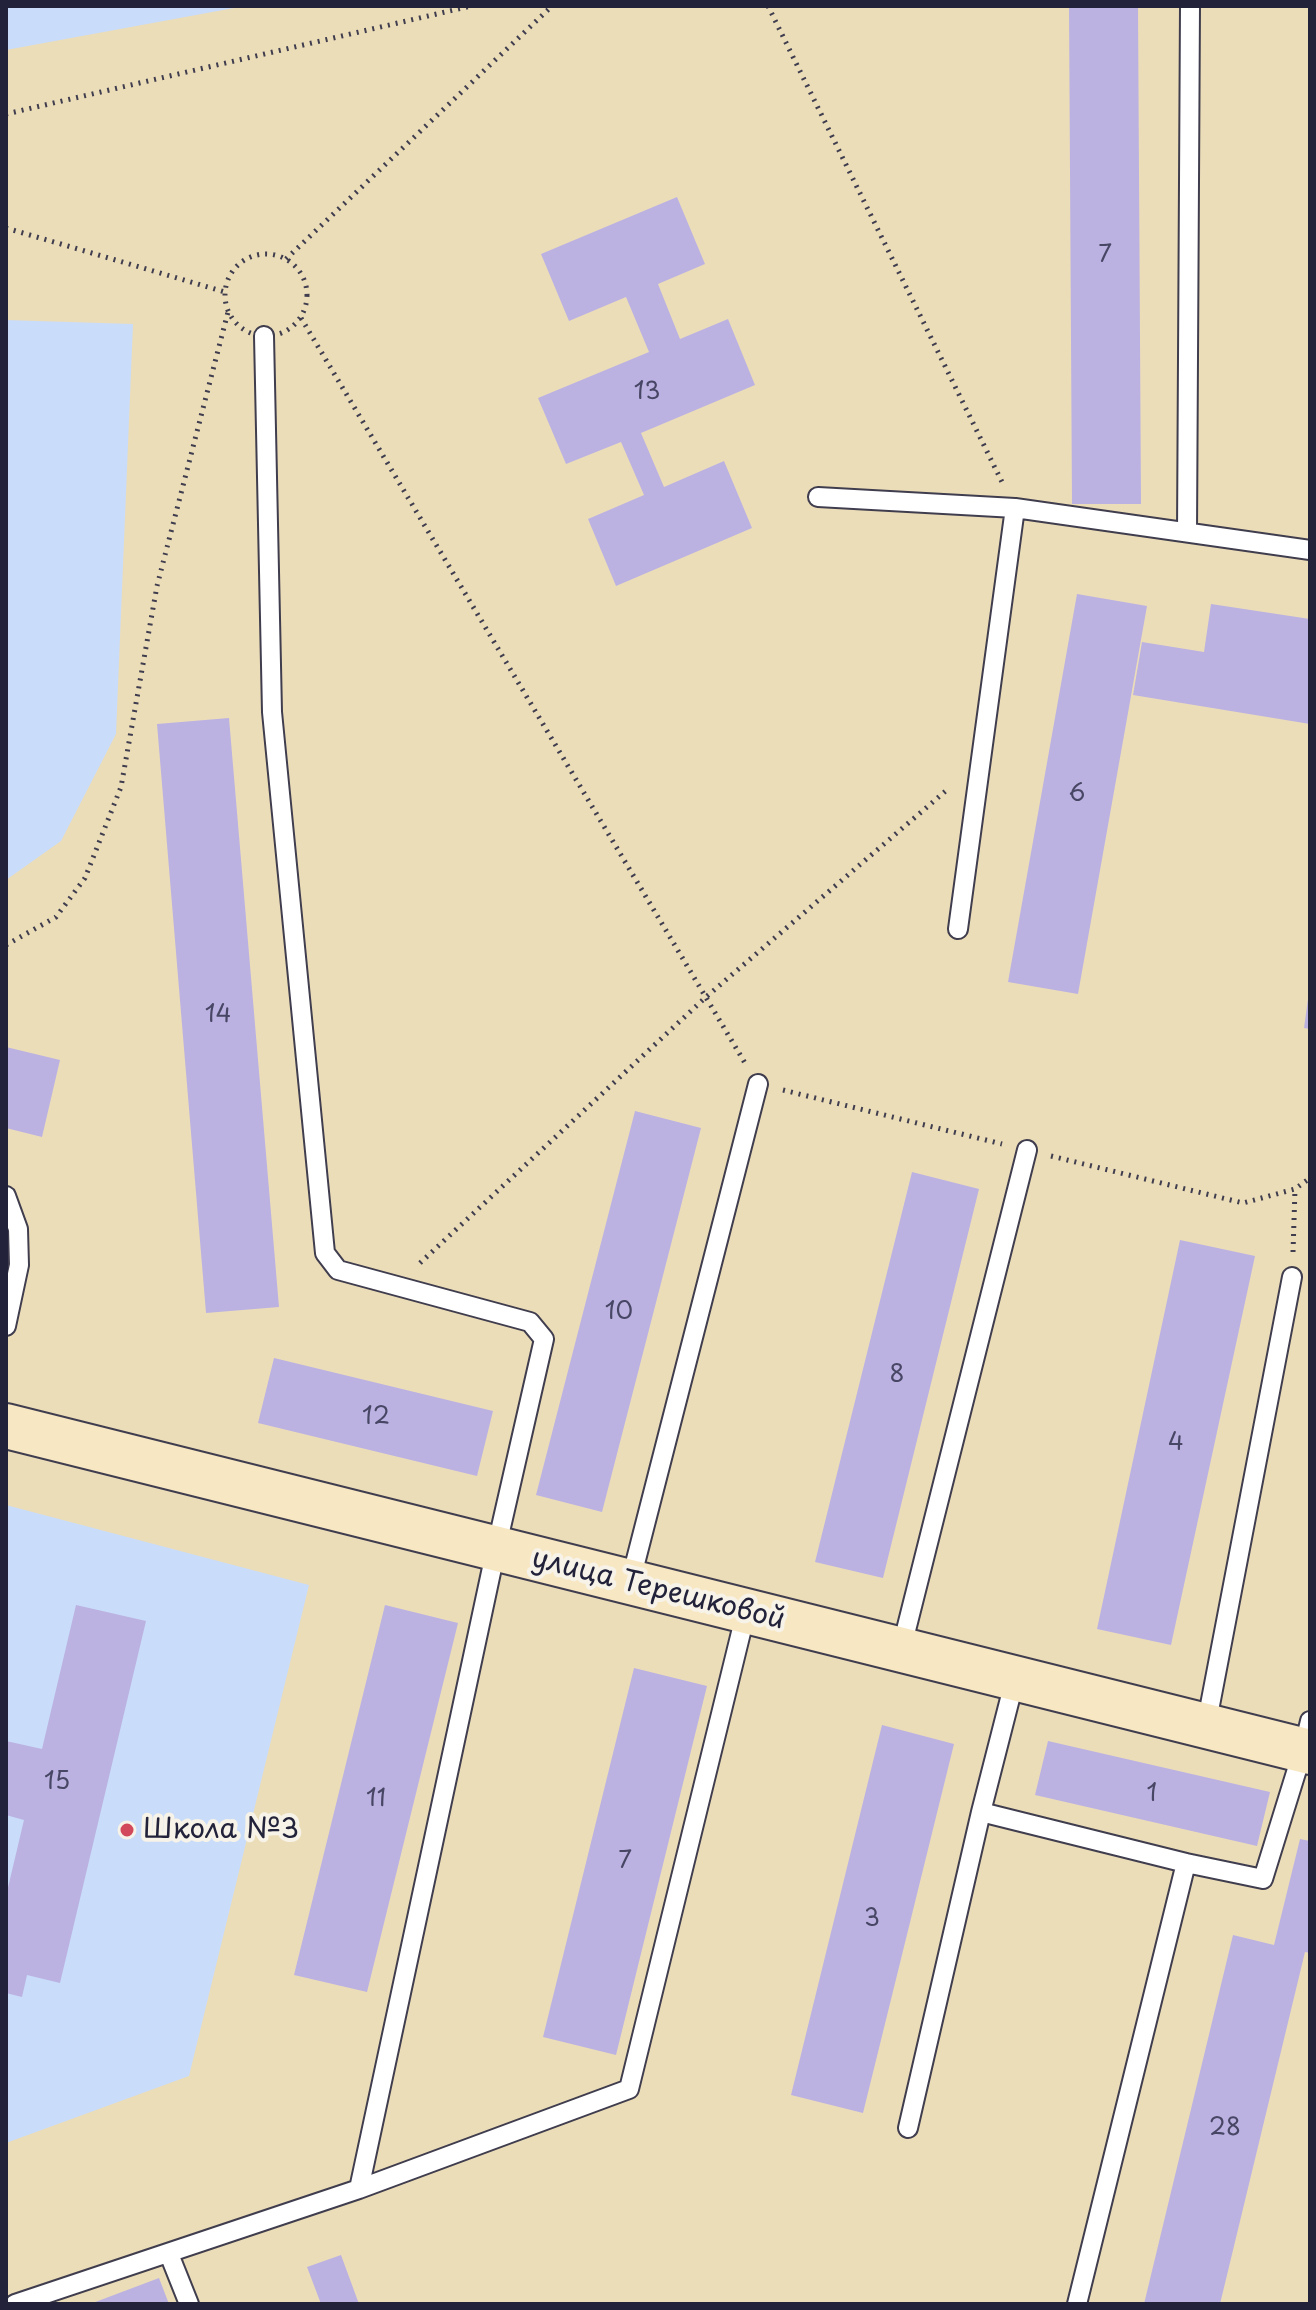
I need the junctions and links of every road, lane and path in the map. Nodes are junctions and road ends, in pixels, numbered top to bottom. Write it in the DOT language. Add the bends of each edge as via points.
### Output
graph roads {
  1 [pos="471,6"];
  2 [pos="552,6"];
  3 [pos="768,6"];
  4 [pos="1190,6"];
  5 [pos="6,114"];
  6 [pos="6,228"];
  7 [pos="286,259"];
  8 [pos="225,292"];
  9 [pos="228,312"];
  10 [pos="301,318"];
  11 [pos="264,336"];
  12 [pos="818,497"];
  13 [pos="1015,508"];
  14 [pos="1187,532"];
  15 [pos="1310,550"];
  16 [pos="981,761"];
  17 [pos="958,929"];
  18 [pos="6,945"];
  19 [pos="706,997"];
  20 [pos="758,1084"];
  21 [pos="1027,1150"];
  22 [pos="1310,1178"];
  23 [pos="1295,1189"];
  24 [pos="6,1196"];
  25 [pos="1292,1277"];
  26 [pos="396,1285"];
  27 [pos="6,1326"];
  28 [pos="6,1426"];
  29 [pos="496,1549"];
  30 [pos="630,1583"];
  31 [pos="746,1612"];
  32 [pos="901,1650"];
  33 [pos="1015,1679"];
  34 [pos="1206,1726"];
  35 [pos="1308,1741"];
  36 [pos="981,1812"];
  37 [pos="1186,1863"];
  38 [pos="908,2128"];
  39 [pos="359,2189"];
  40 [pos="169,2254"];
  41 [pos="15,2304"];
  42 [pos="189,2304"];
  43 [pos="1077,2304"];
  1 -- 5 [label="path"];
  2 -- 7 [label="path"];
  3 -- 13 [label="path"];
  4 -- 14 [label="lane"];
  6 -- 8 [label="path"];
  7 -- 8 [label="path" via="274,254 247,259 236,267"];
  7 -- 10 [label="path" via="305,279 308,292"];
  8 -- 9 [label="path"];
  9 -- 11 [label="path" via="243,329"];
  9 -- 18 [label="path" via="157,586 121,787 85,878 56,917"];
  10 -- 11 [label="path" via="291,329"];
  10 -- 19 [label="path"];
  11 -- 26 [label="lane" via="272,712 325,1253 338,1270"];
  12 -- 13 [label="lane"];
  13 -- 14 [label="lane"];
  13 -- 16 [label="lane"];
  14 -- 15 [label="lane"];
  16 -- 17 [label="lane"];
  16 -- 19 [label="path"];
  19 -- 20 [label="path"];
  19 -- 26 [label="path"];
  20 -- 21 [label="path"];
  20 -- 30 [label="lane"];
  21 -- 23 [label="path" via="1243,1203"];
  21 -- 32 [label="lane"];
  22 -- 23 [label="path"];
  23 -- 25 [label="path"];
  24 -- 27 [label="lane" via="18,1229 19,1265"];
  25 -- 34 [label="lane"];
  26 -- 29 [label="lane" via="530,1322 544,1339"];
  28 -- 29 [label="street, улица Терешковой"];
  29 -- 30 [label="street, улица Терешковой"];
  29 -- 39 [label="lane"];
  30 -- 31 [label="street, улица Терешковой"];
  31 -- 32 [label="street, улица Терешковой"];
  31 -- 39 [label="lane" via="629,2089"];
  32 -- 33 [label="street, улица Терешковой"];
  33 -- 34 [label="street, улица Терешковой"];
  33 -- 36 [label="lane"];
  34 -- 35 [label="street, улица Терешковой"];
  35 -- 37 [label="lane" via="1263,1879"];
  36 -- 37 [label="lane"];
  36 -- 38 [label="lane"];
  37 -- 43 [label="lane"];
  39 -- 40 [label="lane"];
  40 -- 41 [label="lane"];
  40 -- 42 [label="lane"];
}
